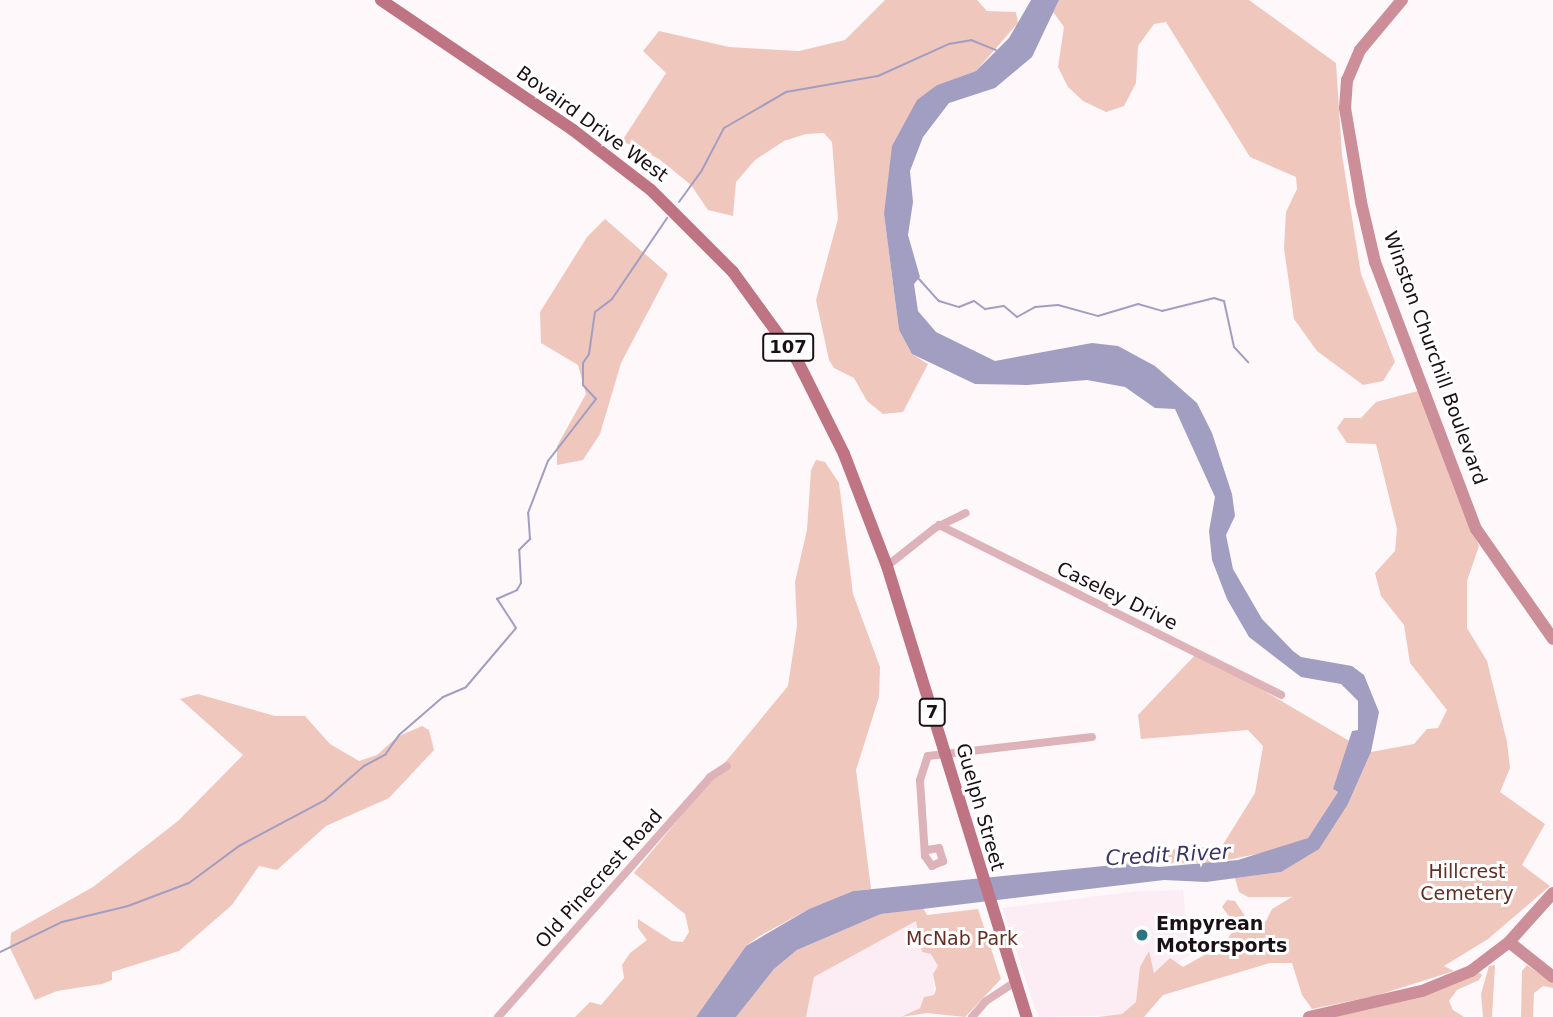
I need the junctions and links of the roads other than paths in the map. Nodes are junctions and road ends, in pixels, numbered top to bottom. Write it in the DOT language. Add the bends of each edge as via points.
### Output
graph roads {
  1 [pos="382,0"];
  2 [pos="1402,0"];
  3 [pos="855,481"];
  4 [pos="966,513"];
  5 [pos="939,525"];
  6 [pos="887,566"];
  7 [pos="1553,639"];
  8 [pos="1281,695"];
  9 [pos="1092,737"];
  10 [pos="944,751"];
  11 [pos="727,766"];
  12 [pos="927,850"];
  13 [pos="1553,893"];
  14 [pos="1509,942"];
  15 [pos="1553,977"];
  16 [pos="1015,982"];
  17 [pos="498,1017"];
  18 [pos="972,1017"];
  19 [pos="1027,1017"];
  20 [pos="1309,1017"];
  1 -- 3 [label="main road, Bovaird Drive West / 107" via="610,157 700,236 745,286 797,360"];
  2 -- 7 [label="main road, Winston Churchill Boulevard" via="1360,50 1347,80 1345,108 1375,262 1476,529"];
  3 -- 6 [label="main road, Bovaird Drive West / 7"];
  4 -- 5 [label="street"];
  5 -- 6 [label="street"];
  5 -- 8 [label="street, Caseley Drive"];
  6 -- 10 [label="main road, Guelph Street / 7"];
  9 -- 10 [label="street"];
  10 -- 12 [label="street" via="928,756 922,766 920,809"];
  10 -- 16 [label="main road, Guelph Street / 7"];
  11 -- 17 [label="street, Old Pinecrest Road" via="710,777"];
  13 -- 14 [label="main road"];
  14 -- 15 [label="main road"];
  14 -- 20 [label="main road" via="1471,971 1433,987"];
  16 -- 18 [label="street" via="986,1001"];
  16 -- 19 [label="main road, Guelph Street / 7"];
}
